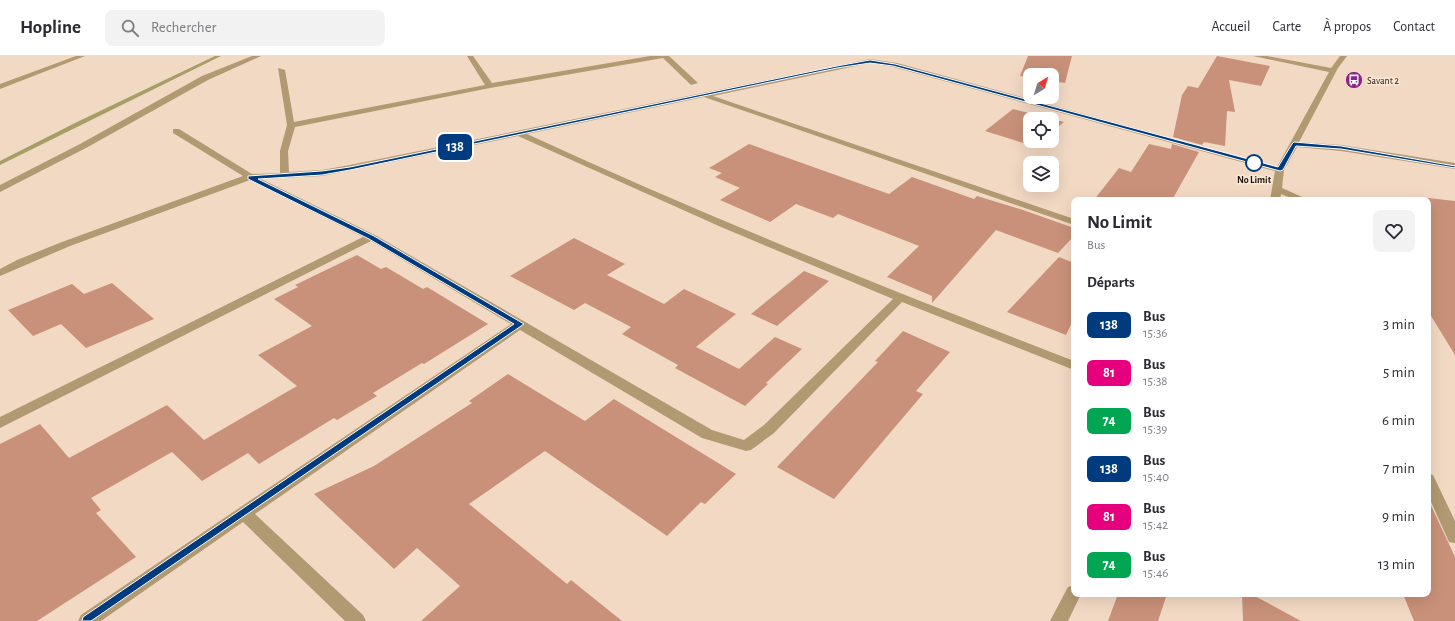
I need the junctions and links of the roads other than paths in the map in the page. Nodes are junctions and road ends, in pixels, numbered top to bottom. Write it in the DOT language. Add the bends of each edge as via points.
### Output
graph roads {
  1 [pos="82,56"];
  2 [pos="258,56"];
  3 [pos="470,56"];
  4 [pos="662,56"];
  5 [pos="666,56"];
  6 [pos="1256,56"];
  7 [pos="1344,56"];
  8 [pos="281,70"];
  9 [pos="1334,71"];
  10 [pos="694,83"];
  11 [pos="490,86"];
  12 [pos="0,87"];
  13 [pos="703,95"];
  14 [pos="291,125"];
  15 [pos="176,131"];
  16 [pos="518,133"];
  17 [pos="1294,144"];
  18 [pos="1455,166"];
  19 [pos="1280,170"];
  20 [pos="285,176"];
  21 [pos="250,178"];
  22 [pos="0,189"];
  23 [pos="1277,189"];
  24 [pos="1276,197"];
  25 [pos="1297,197"];
  26 [pos="1071,221"];
  27 [pos="371,237"];
  28 [pos="0,273"];
  29 [pos="900,298"];
  30 [pos="520,324"];
  31 [pos="1071,365"];
  32 [pos="0,423"];
  33 [pos="1431,485"];
  34 [pos="244,513"];
  35 [pos="1455,537"];
  36 [pos="1071,597"];
  37 [pos="87,621"];
  38 [pos="357,621"];
  39 [pos="1059,621"];
  1 -- 12 [label="street"];
  2 -- 22 [label="street" via="205,78"];
  3 -- 11 [label="street"];
  4 -- 11 [label="street"];
  5 -- 10 [label="street"];
  6 -- 9 [label="street"];
  7 -- 9 [label="street"];
  8 -- 14 [label="street"];
  9 -- 17 [label="street"];
  11 -- 14 [label="street"];
  13 -- 16 [label="street"];
  13 -- 19 [label="street" via="870,62 894,65"];
  13 -- 26 [label="street"];
  14 -- 20 [label="street" via="284,151"];
  15 -- 21 [label="street"];
  16 -- 20 [label="street" via="350,168"];
  16 -- 29 [label="street" via="641,189"];
  17 -- 18 [label="street" via="1348,149"];
  17 -- 19 [label="street"];
  19 -- 23 [label="street"];
  20 -- 21 [label="street"];
  21 -- 27 [label="street"];
  21 -- 28 [label="street" via="66,244"];
  23 -- 24 [label="street"];
  23 -- 25 [label="street"];
  27 -- 30 [label="street"];
  27 -- 32 [label="street"];
  29 -- 30 [label="street" via="769,429 746,446 707,434"];
  29 -- 31 [label="street"];
  30 -- 34 [label="street"];
  33 -- 35 [label="street"];
  34 -- 37 [label="street"];
  34 -- 38 [label="street"];
  36 -- 39 [label="street"];
}
